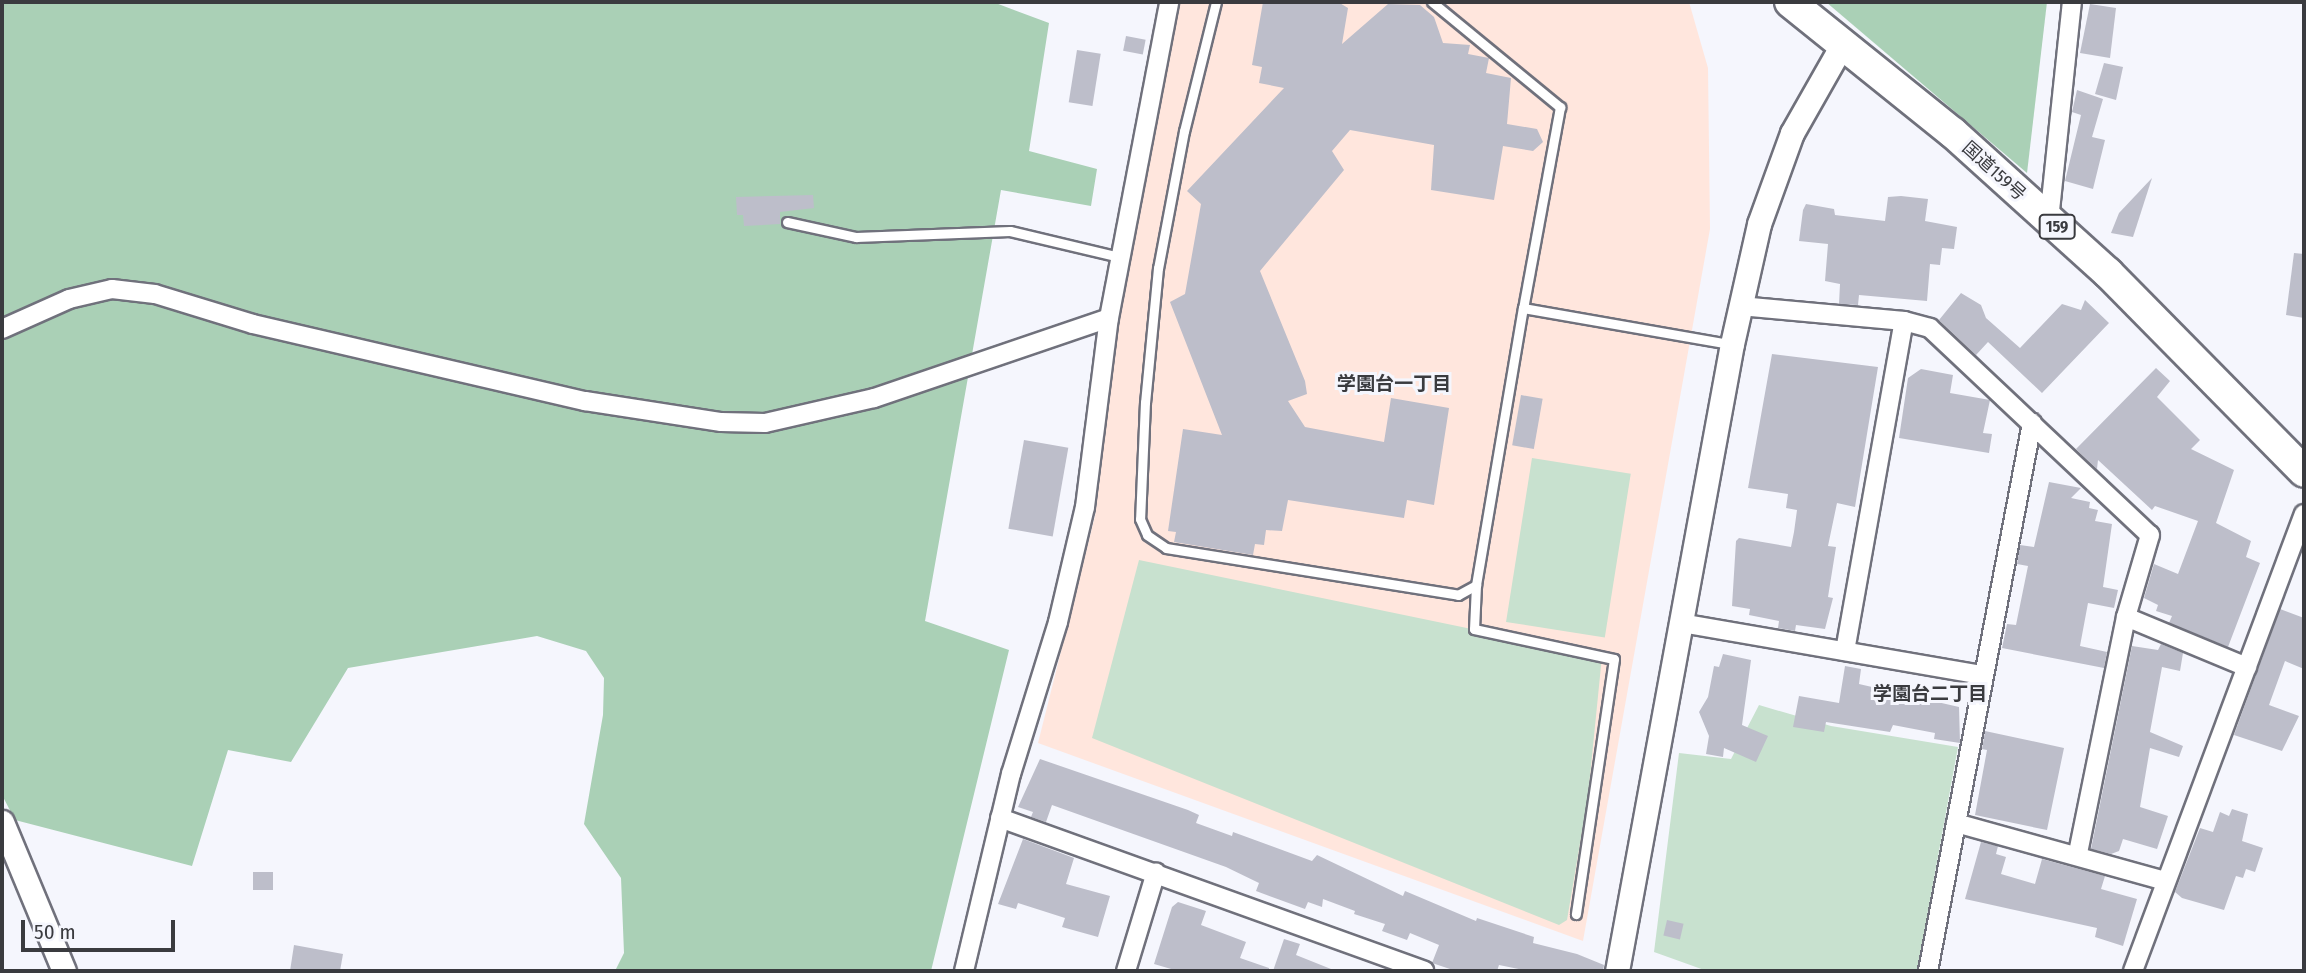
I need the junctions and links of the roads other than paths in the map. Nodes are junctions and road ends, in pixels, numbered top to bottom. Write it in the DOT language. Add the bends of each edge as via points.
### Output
graph roads {
  1 [pos="1169,2"];
  2 [pos="1216,2"];
  3 [pos="1432,2"];
  4 [pos="1790,2"];
  5 [pos="2072,2"];
  6 [pos="1842,45"];
  7 [pos="2049,220"];
  8 [pos="787,222"];
  9 [pos="1119,257"];
  10 [pos="1740,306"];
  11 [pos="1522,308"];
  12 [pos="1109,318"];
  13 [pos="1904,321"];
  14 [pos="2,329"];
  15 [pos="1732,344"];
  16 [pos="2032,423"];
  17 [pos="2304,472"];
  18 [pos="2304,514"];
  19 [pos="1476,585"];
  20 [pos="2126,617"];
  21 [pos="1681,623"];
  22 [pos="1845,652"];
  23 [pos="2247,667"];
  24 [pos="1983,675"];
  25 [pos="1000,818"];
  26 [pos="2,821"];
  27 [pos="1956,823"];
  28 [pos="2078,853"];
  29 [pos="1156,872"];
  30 [pos="2165,881"];
  31 [pos="1576,914"];
  32 [pos="64,971"];
  33 [pos="964,971"];
  34 [pos="1126,971"];
  35 [pos="1424,971"];
  36 [pos="1617,971"];
  37 [pos="1928,971"];
  38 [pos="2133,971"];
  1 -- 9 [label="street"];
  2 -- 19 [label="lane" via="1186,118 1158,268 1141,467 1143,527 1166,548 1458,595"];
  3 -- 11 [label="lane" via="1560,107"];
  4 -- 6 [label="highway, 国道159号 / 159"];
  5 -- 7 [label="street"];
  6 -- 7 [label="highway, 国道159号 / 159" via="1953,133"];
  6 -- 10 [label="street" via="1792,133 1759,224"];
  7 -- 17 [label="highway, 国道159号 / 159" via="2192,356"];
  8 -- 9 [label="lane" via="856,237 1010,231"];
  9 -- 12 [label="street"];
  10 -- 13 [label="street"];
  10 -- 15 [label="street"];
  11 -- 15 [label="lane"];
  11 -- 19 [label="lane"];
  12 -- 14 [label="street" via="874,398 765,423 720,422 585,401 253,324 155,294 112,289 69,299"];
  12 -- 25 [label="street" via="1085,508 1058,622"];
  13 -- 16 [label="street" via="1930,328"];
  13 -- 22 [label="street"];
  15 -- 21 [label="street"];
  16 -- 20 [label="street" via="2150,535"];
  16 -- 24 [label="street"];
  18 -- 23 [label="street"];
  19 -- 31 [label="lane" via="1474,629 1614,659"];
  20 -- 23 [label="street"];
  20 -- 28 [label="street"];
  21 -- 22 [label="street"];
  21 -- 36 [label="street"];
  22 -- 24 [label="street"];
  23 -- 30 [label="street"];
  24 -- 27 [label="street"];
  25 -- 29 [label="street"];
  25 -- 33 [label="street"];
  26 -- 32 [label="street"];
  27 -- 28 [label="street"];
  27 -- 37 [label="street"];
  28 -- 30 [label="street"];
  29 -- 34 [label="street"];
  29 -- 35 [label="street"];
  30 -- 38 [label="street"];
}
